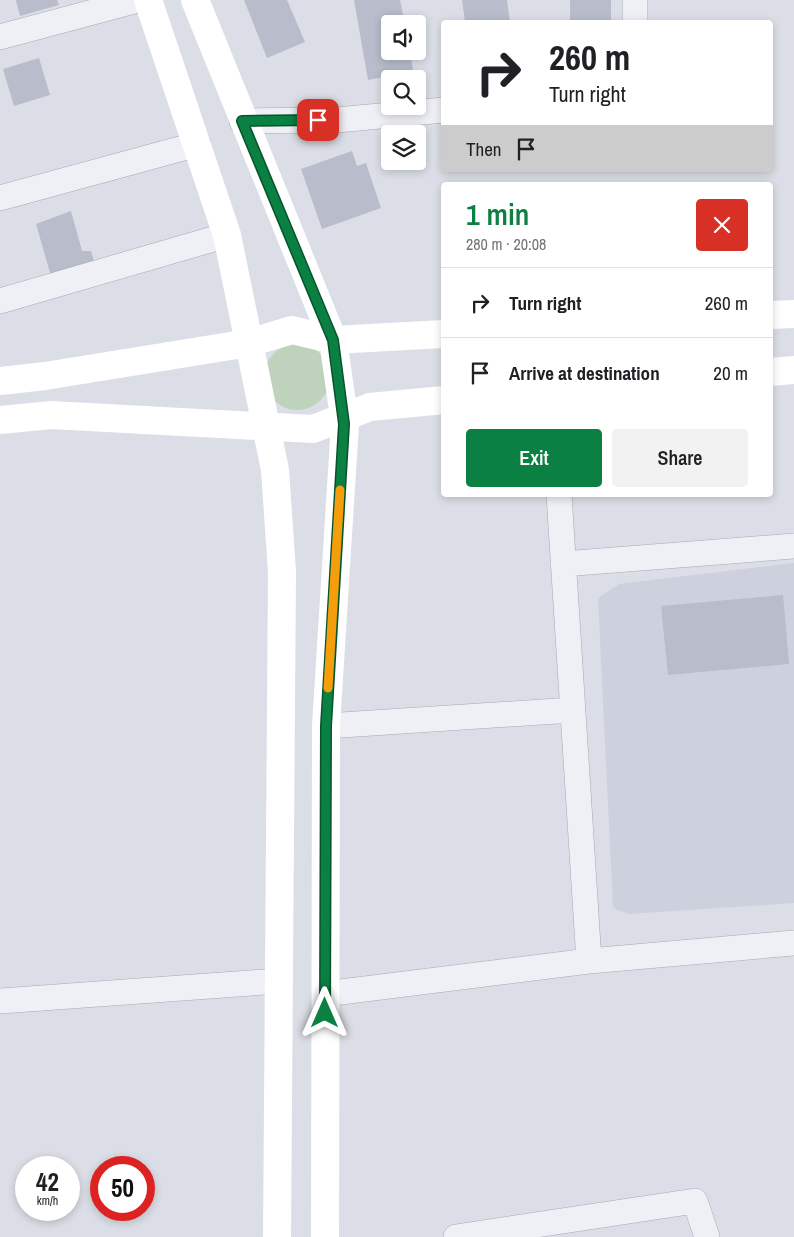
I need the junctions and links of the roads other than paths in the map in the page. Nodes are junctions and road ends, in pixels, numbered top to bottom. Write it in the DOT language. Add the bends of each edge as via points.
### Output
graph roads {
  1 [pos="138,0"];
  2 [pos="148,0"];
  3 [pos="195,0"];
  4 [pos="635,0"];
  5 [pos="634,20"];
  6 [pos="0,37"];
  7 [pos="441,110"];
  8 [pos="242,121"];
  9 [pos="198,144"];
  10 [pos="0,198"];
  11 [pos="227,235"];
  12 [pos="0,301"];
  13 [pos="794,314"];
  14 [pos="773,315"];
  15 [pos="441,334"];
  16 [pos="333,340"];
  17 [pos="249,343"];
  18 [pos="794,370"];
  19 [pos="773,372"];
  20 [pos="0,380"];
  21 [pos="441,400"];
  22 [pos="344,418"];
  23 [pos="0,420"];
  24 [pos="266,426"];
  25 [pos="559,497"];
  26 [pos="794,546"];
  27 [pos="563,564"];
  28 [pos="572,710"];
  29 [pos="326,726"];
  30 [pos="794,943"];
  31 [pos="589,961"];
  32 [pos="279,981"];
  33 [pos="325,994"];
  34 [pos="0,1001"];
  35 [pos="277,1237"];
  36 [pos="325,1237"];
  37 [pos="456,1237"];
  38 [pos="707,1237"];
  1 -- 6 [label="street"];
  2 -- 9 [label="main road"];
  3 -- 8 [label="main road"];
  4 -- 5 [label="street"];
  7 -- 8 [label="street" via="337,120"];
  8 -- 16 [label="main road"];
  9 -- 10 [label="street"];
  9 -- 11 [label="main road"];
  11 -- 12 [label="street"];
  11 -- 17 [label="main road"];
  13 -- 14 [label="main road"];
  15 -- 16 [label="main road"];
  16 -- 17 [label="main road" via="292,330"];
  16 -- 22 [label="main road"];
  17 -- 20 [label="main road" via="45,376"];
  17 -- 24 [label="main road"];
  18 -- 19 [label="main road"];
  21 -- 22 [label="main road" via="370,407"];
  22 -- 24 [label="main road" via="313,429"];
  22 -- 29 [label="main road"];
  23 -- 24 [label="main road" via="51,416"];
  24 -- 32 [label="main road" via="275,470 282,572"];
  25 -- 27 [label="street"];
  26 -- 27 [label="street"];
  27 -- 28 [label="street"];
  28 -- 29 [label="street"];
  28 -- 31 [label="street"];
  29 -- 33 [label="main road"];
  30 -- 31 [label="street"];
  31 -- 33 [label="street"];
  32 -- 34 [label="street"];
  32 -- 35 [label="main road"];
  33 -- 36 [label="main road"];
  37 -- 38 [label="street" via="695,1201"];
}
